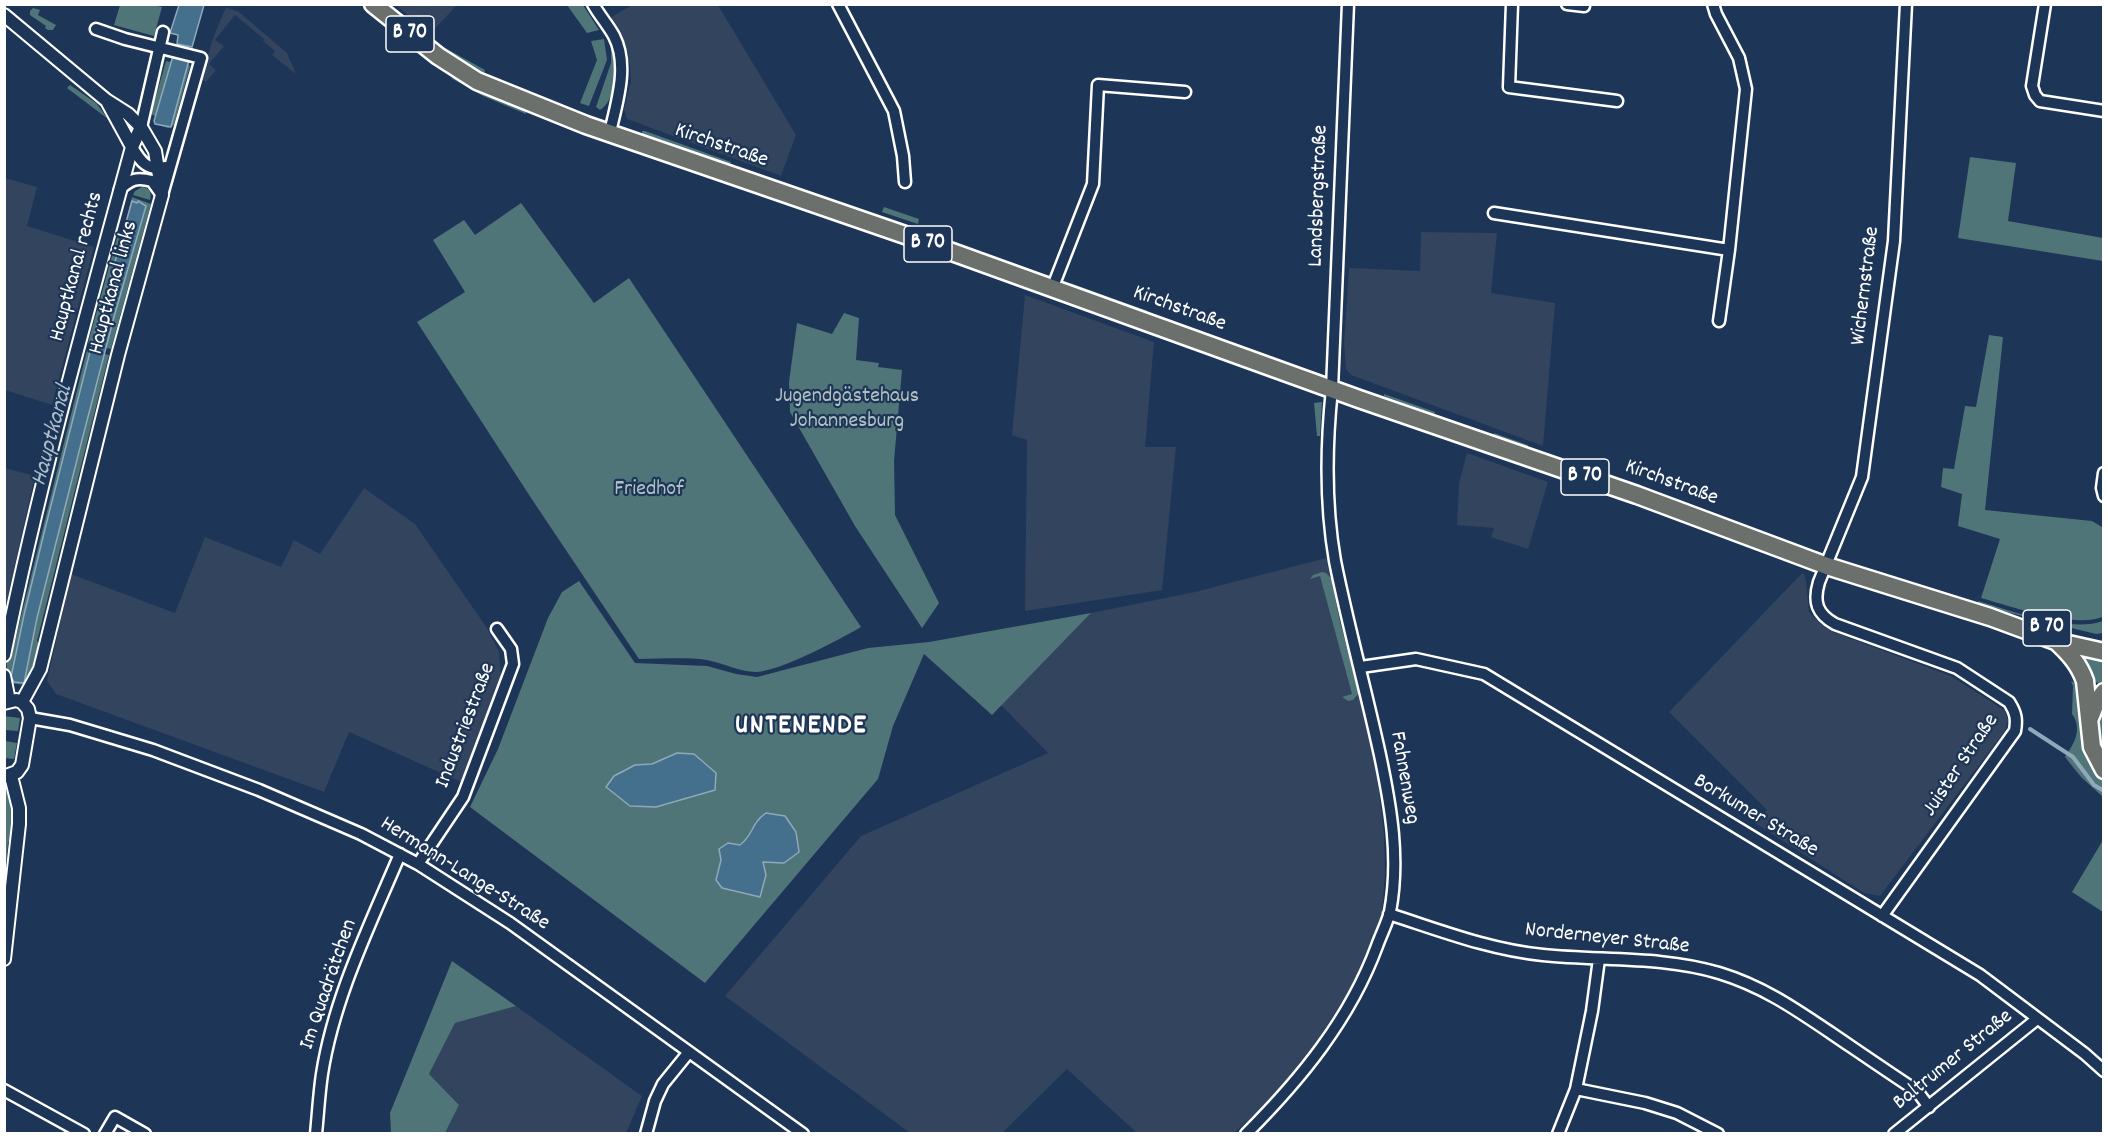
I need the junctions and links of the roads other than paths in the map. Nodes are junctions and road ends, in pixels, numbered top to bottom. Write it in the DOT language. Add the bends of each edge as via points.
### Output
graph roads {
  1 [pos="373,4"];
  2 [pos="593,4"];
  3 [pos="838,4"];
  4 [pos="1348,4"];
  5 [pos="1512,4"];
  6 [pos="1567,4"];
  7 [pos="1713,4"];
  8 [pos="1906,4"];
  9 [pos="2045,4"];
  10 [pos="1584,6"];
  11 [pos="4,15"];
  12 [pos="96,29"];
  13 [pos="163,32"];
  14 [pos="160,48"];
  15 [pos="1185,92"];
  16 [pos="106,100"];
  17 [pos="1617,101"];
  18 [pos="2103,111"];
  19 [pos="141,127"];
  20 [pos="610,132"];
  21 [pos="132,147"];
  22 [pos="171,165"];
  23 [pos="158,169"];
  24 [pos="905,182"];
  25 [pos="120,189"];
  26 [pos="162,195"];
  27 [pos="1494,213"];
  28 [pos="1729,250"];
  29 [pos="1052,289"];
  30 [pos="1719,321"];
  31 [pos="1332,389"];
  32 [pos="2103,473"];
  33 [pos="2103,496"];
  34 [pos="1827,566"];
  35 [pos="1990,617"];
  36 [pos="497,629"];
  37 [pos="2055,641"];
  38 [pos="2103,643"];
  39 [pos="4,655"];
  40 [pos="1361,667"];
  41 [pos="4,676"];
  42 [pos="2103,692"];
  43 [pos="12,702"];
  44 [pos="30,718"];
  45 [pos="2089,722"];
  46 [pos="2103,770"];
  47 [pos="8,776"];
  48 [pos="400,854"];
  49 [pos="418,864"];
  50 [pos="1389,914"];
  51 [pos="1882,916"];
  52 [pos="4,959"];
  53 [pos="1599,960"];
  54 [pos="2037,1019"];
  55 [pos="689,1052"];
  56 [pos="2103,1071"];
  57 [pos="1576,1089"];
  58 [pos="4,1090"];
  59 [pos="1929,1107"];
  60 [pos="84,1134"];
  61 [pos="105,1134"];
  62 [pos="145,1134"];
  63 [pos="316,1134"];
  64 [pos="645,1134"];
  65 [pos="803,1134"];
  66 [pos="1246,1134"];
  67 [pos="1558,1134"];
  68 [pos="1718,1134"];
  69 [pos="1894,1134"];
  1 -- 20 [label="main road, Kirchstraße / B 70" via="438,56 477,81"];
  2 -- 20 [label="street" via="614,37 621,64 619,97"];
  3 -- 24 [label="street" via="894,111"];
  4 -- 31 [label="street, Landsbergstraße"];
  5 -- 17 [label="street" via="1509,87"];
  6 -- 10 [label="street"];
  7 -- 28 [label="street" via="1739,58 1746,89"];
  8 -- 34 [label="street, Wichernstraße" via="1894,241 1862,477"];
  9 -- 18 [label="street" via="2032,86 2035,95 2040,101"];
  11 -- 16 [label="street"];
  12 -- 14 [label="street"];
  13 -- 14 [label="street, Hauptkanal rechts"];
  14 -- 19 [label="street, Hauptkanal rechts"];
  14 -- 22 [label="street, Hauptkanal links" via="201,58"];
  15 -- 29 [label="street" via="1098,85 1094,184"];
  16 -- 19 [label="street"];
  16 -- 21 [label="street"];
  19 -- 21 [label="street, Hauptkanal rechts"];
  19 -- 23 [label="street, Hauptkanal links" via="155,151"];
  20 -- 29 [label="main road, Kirchstraße / B 70"];
  21 -- 23 [label="street" via="139,160"];
  21 -- 25 [label="street, Hauptkanal rechts"];
  22 -- 23 [label="street"];
  22 -- 26 [label="street, Hauptkanal links"];
  23 -- 26 [label="street, Hauptkanal links"];
  25 -- 26 [label="street, Hauptkanal links" via="130,180 140,178 152,181"];
  25 -- 39 [label="street, Hauptkanal rechts" via="25,555"];
  26 -- 43 [label="street, Hauptkanal links" via="40,669"];
  27 -- 28 [label="street"];
  28 -- 30 [label="street"];
  29 -- 31 [label="main road, Kirchstraße / B 70"];
  31 -- 34 [label="main road, Kirchstraße / B 70"];
  31 -- 40 [label="street, Fahnenweg" via="1328,440 1330,527"];
  32 -- 33 [label="street"];
  34 -- 35 [label="main road, Kirchstraße / B 70"];
  34 -- 51 [label="street, Juister Straße" via="1815,595 1824,618 1957,668 2009,702 2017,720 2015,731"];
  35 -- 37 [label="main road, Kirchstraße / B 70"];
  35 -- 38 [label="main road, Kirchstraße / B 70"];
  36 -- 49 [label="street, Industriestraße" via="511,649 513,664 463,797"];
  37 -- 38 [label="main road, Kirchstraße / B 70"];
  37 -- 45 [label="main road" via="2081,671"];
  40 -- 50 [label="street, Fahnenweg" via="1394,837"];
  40 -- 51 [label="street, Borkumer Straße" via="1416,659 1484,674"];
  41 -- 43 [label="street"];
  42 -- 45 [label="main road"];
  43 -- 44 [label="street" via="28,709"];
  44 -- 47 [label="street" via="22,765"];
  44 -- 48 [label="street, Hermann-Lange-Straße" via="132,742 259,790"];
  45 -- 46 [label="main road" via="2092,747"];
  47 -- 52 [label="street" via="19,808 19,824"];
  48 -- 49 [label="street, Hermann-Lange-Straße"];
  48 -- 63 [label="street, Im Quadrätchen" via="336,1013 322,1073"];
  49 -- 55 [label="street, Hermann-Lange-Straße" via="510,923"];
  50 -- 53 [label="street, Norderneyer Straße" via="1506,949"];
  50 -- 66 [label="street, Fahnenweg" via="1355,995 1323,1048 1281,1100"];
  51 -- 54 [label="street, Borkumer Straße" via="1980,975"];
  53 -- 57 [label="street"];
  53 -- 59 [label="street, Norderneyer Straße" via="1676,963 1763,989 1917,1091"];
  54 -- 56 [label="street, Borkumer Straße"];
  54 -- 59 [label="street, Baltrumer Straße"];
  55 -- 64 [label="street" via="663,1084"];
  55 -- 65 [label="street, Hermann-Lange-Straße"];
  57 -- 67 [label="street"];
  57 -- 68 [label="street" via="1677,1113"];
  58 -- 60 [label="street"];
  59 -- 69 [label="street, Baltrumer Straße"];
  61 -- 62 [label="street" via="116,1117"];
}
